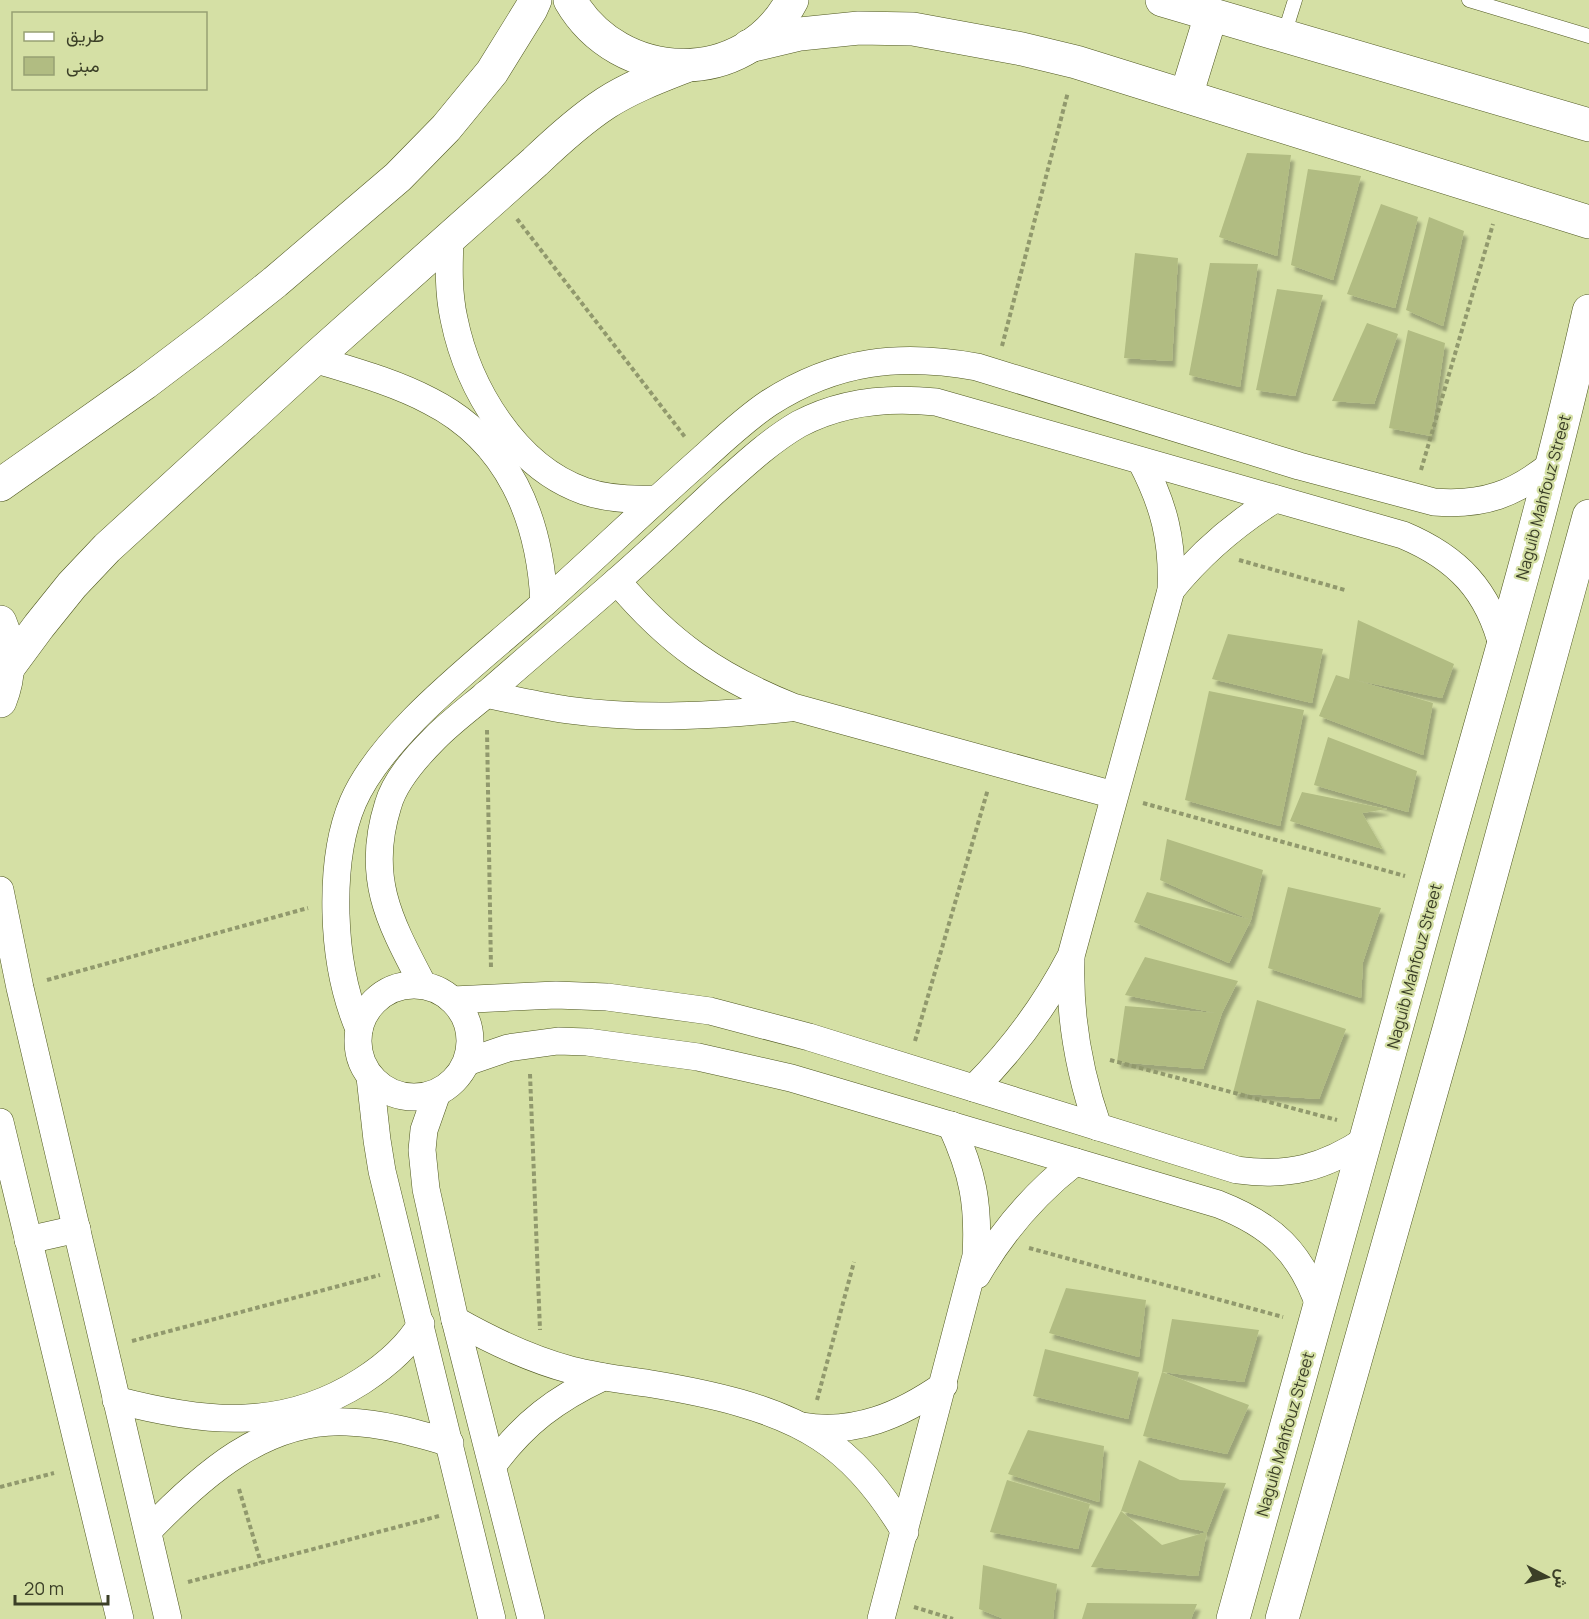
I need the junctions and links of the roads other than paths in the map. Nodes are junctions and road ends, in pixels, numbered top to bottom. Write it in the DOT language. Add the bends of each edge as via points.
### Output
graph roads {
  1 [pos="535,0"];
  2 [pos="570,0"];
  3 [pos="792,0"];
  4 [pos="1162,0"];
  5 [pos="1295,0"];
  6 [pos="1469,0"];
  7 [pos="1214,8"];
  8 [pos="1284,36"];
  9 [pos="1589,36"];
  10 [pos="749,46"];
  11 [pos="686,66"];
  12 [pos="1186,96"];
  13 [pos="1589,125"];
  14 [pos="1589,222"];
  15 [pos="450,237"];
  16 [pos="1589,311"];
  17 [pos="314,358"];
  18 [pos="882,361"];
  19 [pos="882,400"];
  20 [pos="494,434"];
  21 [pos="1141,461"];
  22 [pos="1553,463"];
  23 [pos="0,485"];
  24 [pos="656,499"];
  25 [pos="1275,499"];
  26 [pos="1589,516"];
  27 [pos="617,581"];
  28 [pos="1171,590"];
  29 [pos="544,603"];
  30 [pos="0,622"];
  31 [pos="1503,649"];
  32 [pos="8,668"];
  33 [pos="486,694"];
  34 [pos="0,701"];
  35 [pos="793,707"];
  36 [pos="1114,795"];
  37 [pos="0,890"];
  38 [pos="1071,956"];
  39 [pos="423,985"];
  40 [pos="453,999"];
  41 [pos="1401,1016"];
  42 [pos="359,1029"];
  43 [pos="1449,1029"];
  44 [pos="863,1054"];
  45 [pos="467,1062"];
  46 [pos="370,1077"];
  47 [pos="974,1088"];
  48 [pos="437,1093"];
  49 [pos="848,1095"];
  50 [pos="0,1122"];
  51 [pos="951,1125"];
  52 [pos="1098,1126"];
  53 [pos="1369,1134"];
  54 [pos="4,1152"];
  55 [pos="1075,1162"];
  56 [pos="77,1229"];
  57 [pos="28,1240"];
  58 [pos="968,1289"];
  59 [pos="1318,1317"];
  60 [pos="454,1320"];
  61 [pos="421,1324"];
  62 [pos="603,1377"];
  63 [pos="944,1385"];
  64 [pos="116,1400"];
  65 [pos="289,1421"];
  66 [pos="805,1426"];
  67 [pos="450,1443"];
  68 [pos="493,1465"];
  69 [pos="148,1531"];
  70 [pos="905,1532"];
  71 [pos="884,1609"];
  72 [pos="120,1619"];
  73 [pos="168,1619"];
  74 [pos="492,1619"];
  75 [pos="531,1619"];
  76 [pos="1233,1619"];
  77 [pos="1282,1619"];
  1 -- 23 [label="street" via="492,72 446,128 398,177 201,340"];
  2 -- 11 [label="street" via="587,24 616,47 658,64"];
  3 -- 10 [label="street" via="770,30"];
  4 -- 7 [label="street"];
  5 -- 8 [label="lane"];
  6 -- 9 [label="lane"];
  7 -- 8 [label="street"];
  7 -- 12 [label="street"];
  8 -- 13 [label="street"];
  10 -- 11 [label="street" via="708,64"];
  10 -- 12 [label="street" via="800,34 858,28 913,29 1076,62"];
  11 -- 15 [label="street" via="644,82 606,103"];
  12 -- 14 [label="street"];
  15 -- 17 [label="street"];
  15 -- 20 [label="street" via="450,291 460,345"];
  16 -- 22 [label="street, Naguib Mahfouz Street"];
  17 -- 20 [label="street" via="402,387 460,420"];
  17 -- 32 [label="street" via="107,548 65,593"];
  18 -- 19 [label="street"];
  18 -- 22 [label="street" via="946,361 995,372 1299,466 1434,502 1477,502 1518,488"];
  18 -- 24 [label="street" via="852,367 794,388 751,417"];
  19 -- 21 [label="street" via="918,400 963,408"];
  19 -- 27 [label="street" via="827,412 777,439"];
  20 -- 24 [label="street" via="582,491 631,500"];
  20 -- 29 [label="street" via="502,464 518,490 538,545"];
  21 -- 25 [label="street"];
  21 -- 28 [label="street" via="1167,523"];
  22 -- 31 [label="street, Naguib Mahfouz Street"];
  24 -- 29 [label="street"];
  25 -- 28 [label="street" via="1206,550"];
  25 -- 31 [label="street" via="1402,535 1447,558 1485,600"];
  26 -- 43 [label="street"];
  27 -- 33 [label="street"];
  27 -- 35 [label="street" via="683,647 754,691"];
  28 -- 36 [label="street"];
  29 -- 42 [label="street" via="413,721 389,747 353,802 344,829 335,901 339,961"];
  30 -- 32 [label="street"];
  31 -- 41 [label="street, Naguib Mahfouz Street"];
  32 -- 34 [label="street"];
  33 -- 35 [label="street" via="568,710 620,714 722,715"];
  33 -- 39 [label="street" via="417,758 388,802 380,832 378,864 382,895 392,925"];
  35 -- 36 [label="street"];
  36 -- 38 [label="street"];
  37 -- 56 [label="street"];
  38 -- 47 [label="street" via="1025,1031"];
  38 -- 52 [label="street" via="1077,1052"];
  39 -- 40 [label="street"];
  39 -- 42 [label="street" via="390,990 376,1000"];
  40 -- 44 [label="street" via="556,994 659,1003 760,1022"];
  40 -- 45 [label="street" via="469,1029"];
  41 -- 43 [label="street"];
  41 -- 53 [label="street, Naguib Mahfouz Street"];
  42 -- 46 [label="street" via="358,1046"];
  43 -- 77 [label="street"];
  44 -- 47 [label="street"];
  44 -- 49 [label="street"];
  45 -- 48 [label="street" via="454,1080"];
  45 -- 49 [label="street" via="529,1043 587,1042 745,1066"];
  46 -- 48 [label="street" via="381,1087 408,1098"];
  46 -- 61 [label="street" via="382,1171"];
  47 -- 52 [label="street"];
  48 -- 60 [label="street" via="424,1130 423,1169"];
  49 -- 51 [label="street"];
  50 -- 54 [label="street"];
  51 -- 55 [label="street"];
  51 -- 58 [label="street" via="965,1156 978,1222 976,1256"];
  52 -- 53 [label="street" via="1214,1164 1259,1173 1316,1166 1348,1152"];
  53 -- 59 [label="street, Naguib Mahfouz Street"];
  54 -- 57 [label="street"];
  55 -- 58 [label="street" via="1033,1197 998,1240"];
  55 -- 59 [label="street" via="1218,1204 1264,1226 1299,1262 1312,1284"];
  56 -- 57 [label="street"];
  56 -- 64 [label="street"];
  57 -- 72 [label="street"];
  58 -- 63 [label="street"];
  59 -- 76 [label="street, Naguib Mahfouz Street"];
  60 -- 62 [label="street" via="511,1350"];
  60 -- 68 [label="street"];
  61 -- 65 [label="street" via="407,1344 372,1375"];
  61 -- 67 [label="street"];
  62 -- 66 [label="street" via="703,1394"];
  62 -- 68 [label="street" via="541,1413"];
  63 -- 66 [label="street" via="881,1420 834,1428"];
  63 -- 70 [label="street"];
  64 -- 65 [label="street" via="221,1420"];
  64 -- 69 [label="street"];
  65 -- 67 [label="street" via="363,1423"];
  65 -- 69 [label="street" via="230,1459"];
  66 -- 70 [label="street" via="860,1471"];
  67 -- 74 [label="street"];
  68 -- 75 [label="street"];
  69 -- 73 [label="street"];
  70 -- 71 [label="street"];
}
